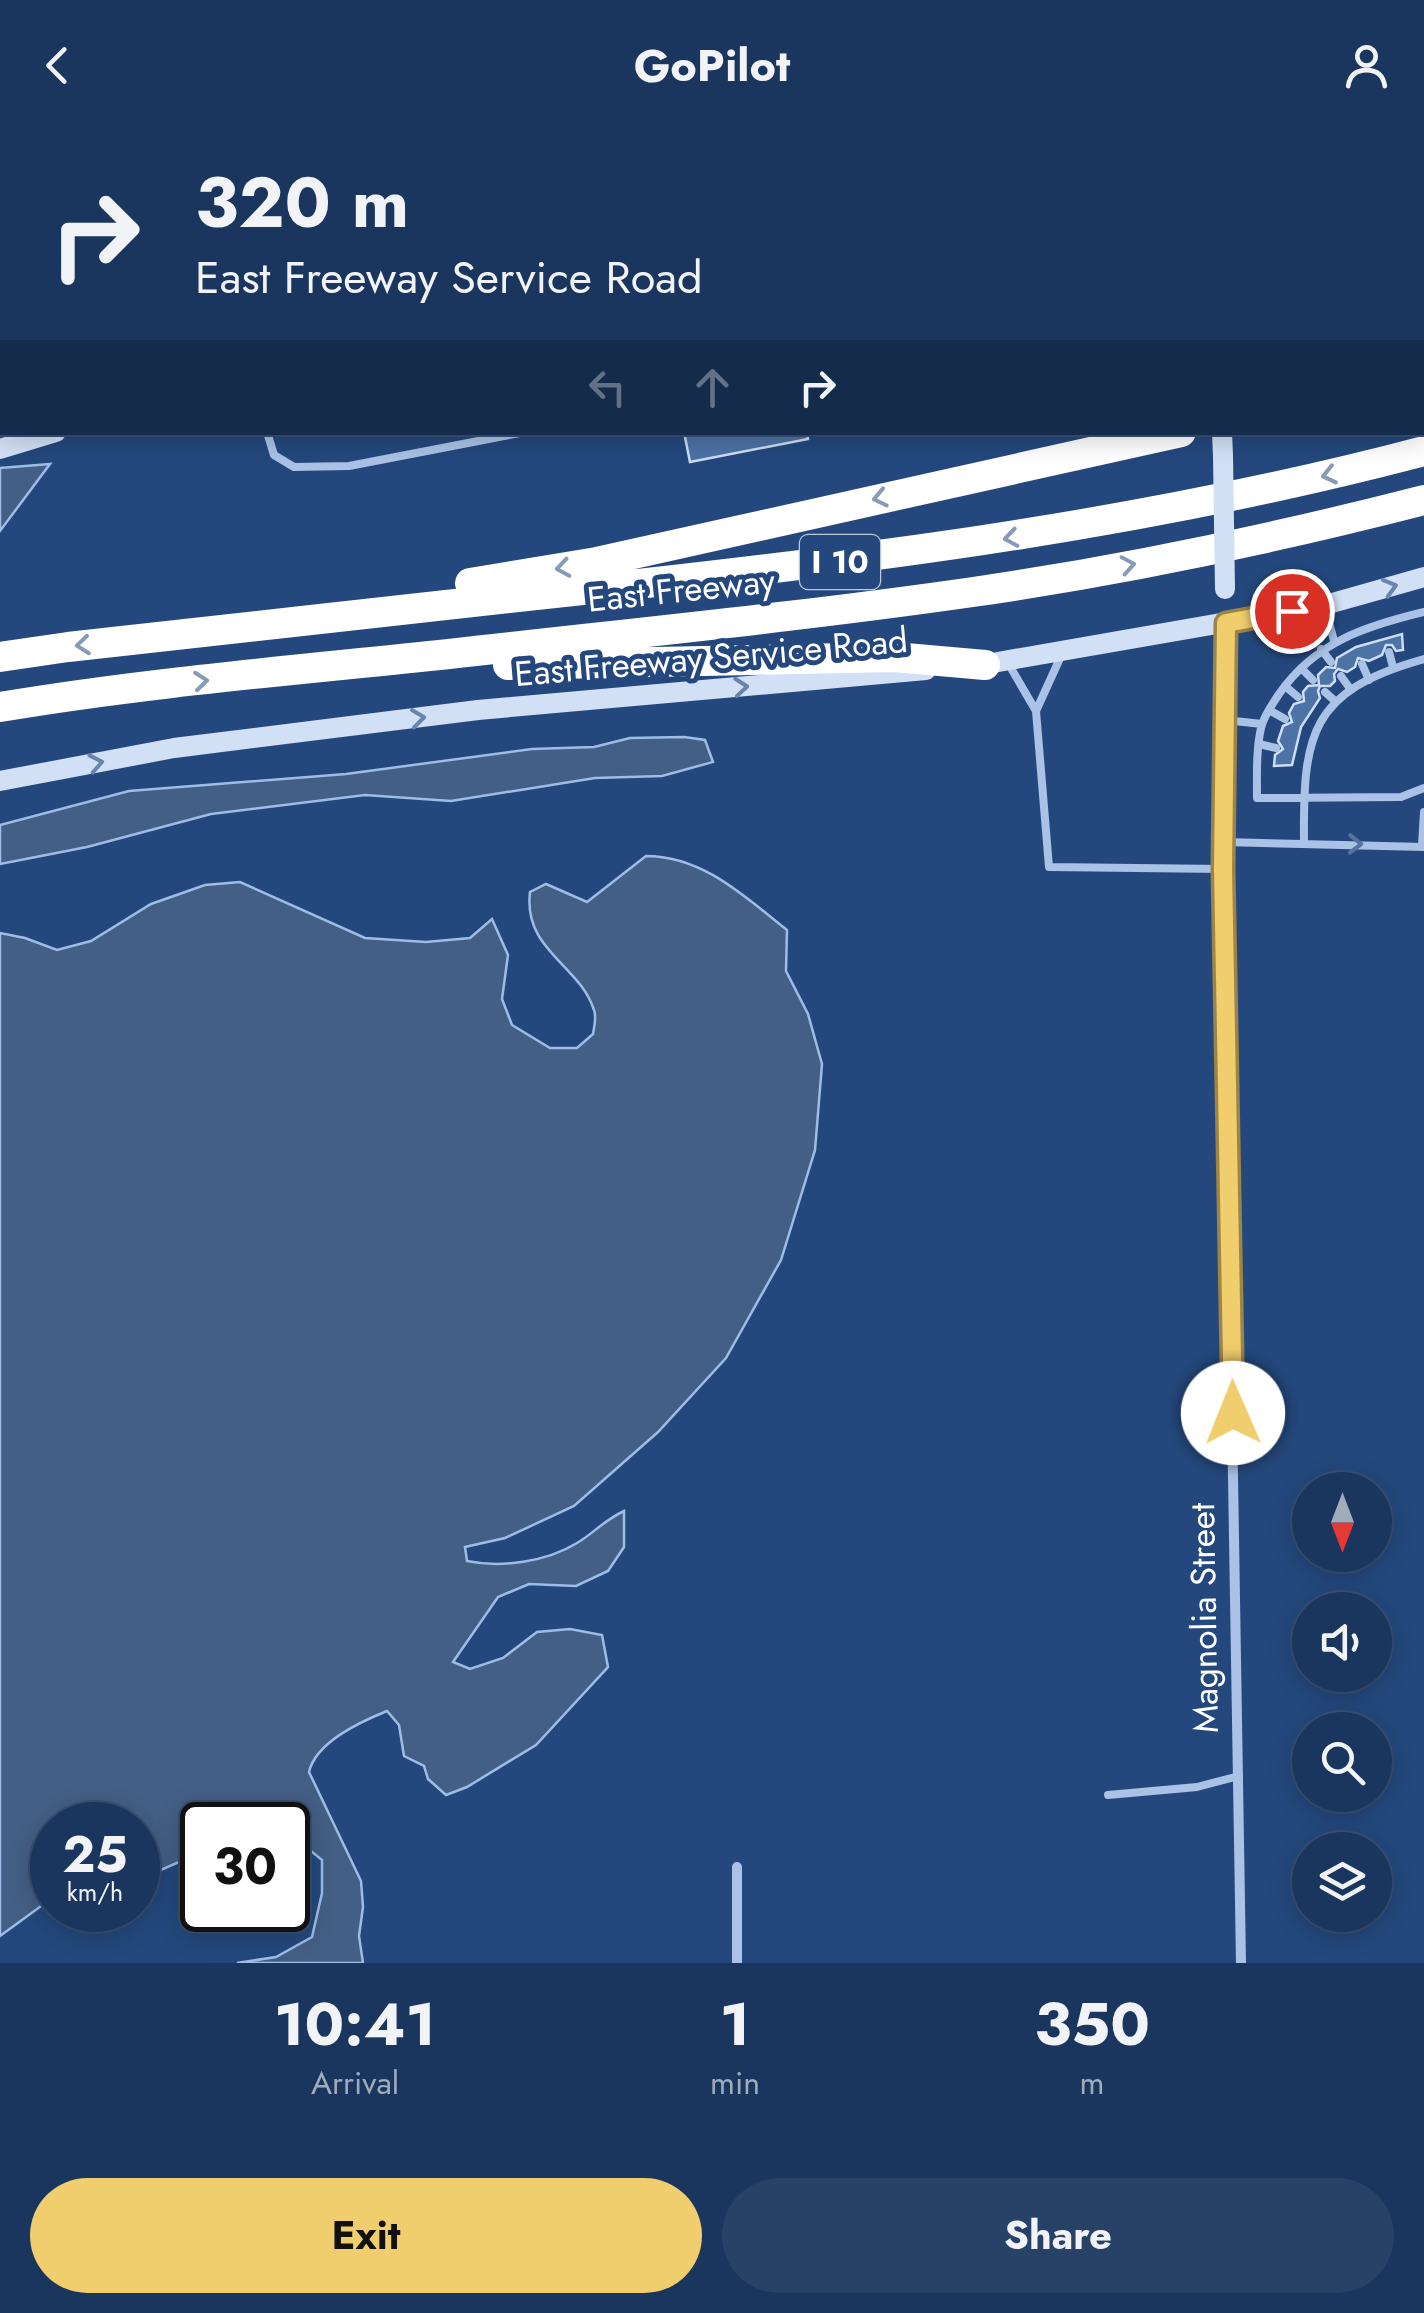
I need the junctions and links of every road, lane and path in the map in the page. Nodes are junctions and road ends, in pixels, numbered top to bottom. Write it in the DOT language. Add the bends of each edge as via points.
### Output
graph roads {
  1 [pos="46,435"];
  2 [pos="267,435"];
  3 [pos="509,435"];
  4 [pos="1168,435"];
  5 [pos="1222,435"];
  6 [pos="0,449"];
  7 [pos="1424,452"];
  8 [pos="1424,500"];
  9 [pos="1424,577"];
  10 [pos="1325,605"];
  11 [pos="1424,612"];
  12 [pos="1383,622"];
  13 [pos="1226,623"];
  14 [pos="250,628"];
  15 [pos="1351,634"];
  16 [pos="1386,637"];
  17 [pos="1334,641"];
  18 [pos="1356,648"];
  19 [pos="1321,649"];
  20 [pos="1063,651"];
  21 [pos="1390,652"];
  22 [pos="0,658"];
  23 [pos="1424,658"];
  24 [pos="1331,662"];
  25 [pos="996,663"];
  26 [pos="1362,664"];
  27 [pos="1393,667"];
  28 [pos="1301,668"];
  29 [pos="275,673"];
  30 [pos="1341,676"];
  31 [pos="1313,680"];
  32 [pos="1369,680"];
  33 [pos="1285,686"];
  34 [pos="1351,690"];
  35 [pos="1325,692"];
  36 [pos="1298,697"];
  37 [pos="1336,702"];
  38 [pos="0,708"];
  39 [pos="1312,708"];
  40 [pos="1269,710"];
  41 [pos="1036,711"];
  42 [pos="1323,716"];
  43 [pos="1285,719"];
  44 [pos="1224,720"];
  45 [pos="1262,724"];
  46 [pos="1301,727"];
  47 [pos="1314,734"];
  48 [pos="1258,744"];
  49 [pos="1276,748"];
  50 [pos="1293,752"];
  51 [pos="1306,755"];
  52 [pos="0,781"];
  53 [pos="1424,788"];
  54 [pos="1304,798"];
  55 [pos="1424,812"];
  56 [pos="1223,842"];
  57 [pos="1304,843"];
  58 [pos="1424,845"];
  59 [pos="1223,869"];
  60 [pos="1239,1776"];
  61 [pos="1108,1795"];
  62 [pos="737,1867"];
  63 [pos="738,1963"];
  64 [pos="1241,1963"];
  1 -- 6 [label="main road"];
  2 -- 3 [label="lane" via="274,454 294,467 349,466"];
  4 -- 14 [label="highway, one-way" via="597,562"];
  5 -- 13 [label="main road, Magnolia Street, bridge"];
  7 -- 14 [label="highway, East Freeway / I 10, one-way" via="1198,504 962,546"];
  29 -- 8 [label="highway, East Freeway / I 10, one-way" via="977,592 1159,560"];
  10 -- 9 [label="main road, East Freeway Service Road, one-way"];
  10 -- 13 [label="main road, East Freeway Service Road"];
  10 -- 17 [label="lane"];
  11 -- 12 [label="lane"];
  12 -- 15 [label="lane"];
  12 -- 16 [label="lane"];
  13 -- 20 [label="main road, East Freeway Service Road"];
  13 -- 44 [label="street, Magnolia Street"];
  14 -- 22 [label="highway, East Freeway / I 10, one-way"];
  15 -- 17 [label="lane"];
  15 -- 18 [label="lane"];
  17 -- 19 [label="lane"];
  19 -- 24 [label="lane"];
  19 -- 28 [label="lane"];
  20 -- 25 [label="main road, East Freeway Service Road"];
  20 -- 41 [label="lane"];
  21 -- 27 [label="lane"];
  23 -- 27 [label="lane"];
  25 -- 29 [label="highway" via="894,657"];
  25 -- 41 [label="lane"];
  52 -- 25 [label="main road, East Freeway Service Road, one-way" via="174,748 478,710"];
  26 -- 32 [label="lane"];
  27 -- 32 [label="lane"];
  28 -- 31 [label="lane"];
  28 -- 33 [label="lane"];
  38 -- 29 [label="highway, East Freeway / I 10, one-way"];
  30 -- 34 [label="lane"];
  32 -- 34 [label="lane"];
  33 -- 36 [label="lane"];
  33 -- 40 [label="lane"];
  34 -- 37 [label="lane"];
  35 -- 37 [label="lane"];
  37 -- 42 [label="lane"];
  39 -- 42 [label="lane"];
  40 -- 43 [label="lane"];
  40 -- 45 [label="lane"];
  41 -- 59 [label="lane" via="1049,867"];
  42 -- 47 [label="lane"];
  44 -- 45 [label="lane"];
  44 -- 56 [label="street, Magnolia Street"];
  45 -- 48 [label="lane"];
  46 -- 47 [label="lane"];
  47 -- 51 [label="lane"];
  48 -- 49 [label="lane"];
  48 -- 54 [label="lane" via="1257,798"];
  50 -- 51 [label="lane"];
  51 -- 54 [label="lane"];
  53 -- 54 [label="lane" via="1401,797"];
  54 -- 57 [label="lane"];
  55 -- 58 [label="lane"];
  56 -- 57 [label="lane"];
  56 -- 59 [label="street, Magnolia Street"];
  57 -- 58 [label="lane, one-way"];
  59 -- 60 [label="street, Magnolia Street"];
  60 -- 61 [label="lane"];
  60 -- 64 [label="street, Magnolia Street"];
  62 -- 63 [label="street"];
}
